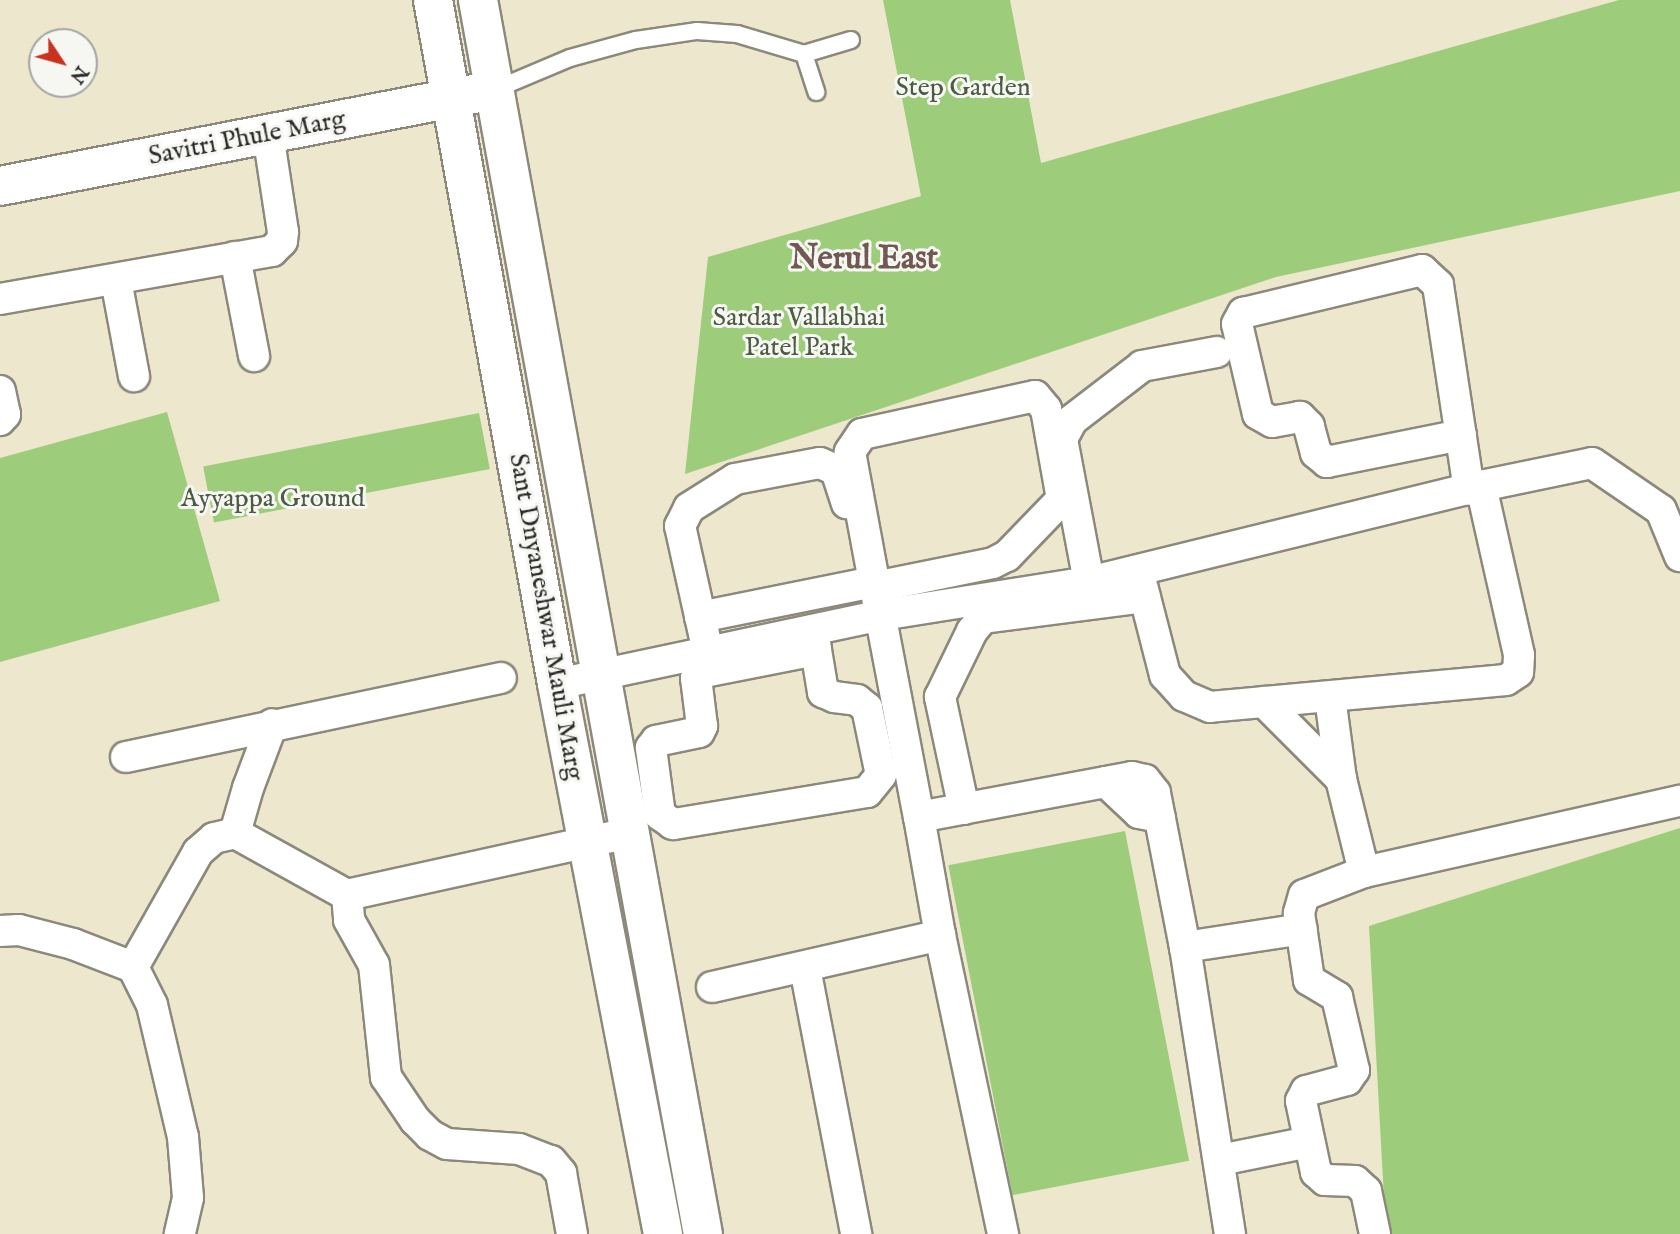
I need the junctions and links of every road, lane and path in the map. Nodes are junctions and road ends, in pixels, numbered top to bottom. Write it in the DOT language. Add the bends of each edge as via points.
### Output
graph roads {
  1 [pos="433,0"];
  2 [pos="478,0"];
  3 [pos="851,40"];
  4 [pos="804,54"];
  5 [pos="494,90"];
  6 [pos="816,92"];
  7 [pos="451,99"];
  8 [pos="268,134"];
  9 [pos="0,186"];
  10 [pos="235,257"];
  11 [pos="116,280"];
  12 [pos="0,299"];
  13 [pos="1217,352"];
  14 [pos="254,356"];
  15 [pos="134,376"];
  16 [pos="0,391"];
  17 [pos="0,421"];
  18 [pos="1461,435"];
  19 [pos="1475,488"];
  20 [pos="1680,556"];
  21 [pos="1089,582"];
  22 [pos="1142,583"];
  23 [pos="872,601"];
  24 [pos="700,617"];
  25 [pos="815,640"];
  26 [pos="708,652"];
  27 [pos="601,676"];
  28 [pos="501,678"];
  29 [pos="557,684"];
  30 [pos="1330,696"];
  31 [pos="1264,702"];
  32 [pos="272,724"];
  33 [pos="126,757"];
  34 [pos="1341,779"];
  35 [pos="1680,800"];
  36 [pos="964,809"];
  37 [pos="919,817"];
  38 [pos="630,832"];
  39 [pos="235,833"];
  40 [pos="587,842"];
  41 [pos="1364,872"];
  42 [pos="347,895"];
  43 [pos="1302,929"];
  44 [pos="0,931"];
  45 [pos="940,935"];
  46 [pos="1185,947"];
  47 [pos="133,967"];
  48 [pos="805,968"];
  49 [pos="712,987"];
  50 [pos="1310,1142"];
  51 [pos="1220,1160"];
  52 [pos="180,1234"];
  53 [pos="572,1234"];
  54 [pos="663,1234"];
  55 [pos="703,1234"];
  56 [pos="856,1234"];
  57 [pos="1003,1234"];
  58 [pos="1230,1234"];
  59 [pos="1375,1234"];
  1 -- 7 [label="street, Sant Dnyaneshwar Mauli Marg"];
  2 -- 5 [label="street, Sant Dnyaneshwar Mauli Marg"];
  3 -- 4 [label="lane"];
  4 -- 5 [label="lane" via="737,34 698,32 635,40 570,58"];
  4 -- 6 [label="lane"];
  5 -- 7 [label="street, Savitri Phule Marg"];
  5 -- 27 [label="street, Sant Dnyaneshwar Mauli Marg"];
  7 -- 8 [label="street, Savitri Phule Marg"];
  7 -- 29 [label="street, Sant Dnyaneshwar Mauli Marg"];
  8 -- 9 [label="street, Savitri Phule Marg"];
  8 -- 10 [label="street" via="282,241 272,251"];
  10 -- 11 [label="street"];
  10 -- 14 [label="street"];
  11 -- 12 [label="street"];
  11 -- 15 [label="street"];
  13 -- 21 [label="street" via="1142,366 1072,420 1062,439"];
  16 -- 17 [label="street" via="5,414"];
  18 -- 18 [label="street" via="1327,462 1317,453 1309,426 1300,417 1272,422 1258,414 1237,324 1243,313 1422,270 1438,285"];
  18 -- 19 [label="street"];
  19 -- 20 [label="street" via="1592,463 1661,510"];
  19 -- 22 [label="street"];
  19 -- 30 [label="street" via="1519,655 1518,672 1506,680"];
  21 -- 22 [label="street"];
  21 -- 23 [label="street"];
  22 -- 31 [label="street" via="1165,676 1184,696 1210,707"];
  22 -- 36 [label="street" via="983,618 972,631 940,697"];
  23 -- 23 [label="street" via="1007,556 1062,499 1046,409 1035,396 862,434 850,452"];
  23 -- 24 [label="street"];
  23 -- 24 [label="street" via="836,470 820,463 735,479 689,508 680,526"];
  23 -- 25 [label="street"];
  23 -- 37 [label="street"];
  24 -- 26 [label="street"];
  25 -- 25 [label="street" via="823,692 857,700 867,708 881,775 867,792 673,824 660,815 651,748 656,741 699,732 699,673"];
  25 -- 26 [label="street"];
  26 -- 27 [label="street"];
  27 -- 29 [label="street"];
  27 -- 38 [label="street, Sant Dnyaneshwar Mauli Marg"];
  28 -- 32 [label="street"];
  29 -- 40 [label="street, Sant Dnyaneshwar Mauli Marg"];
  30 -- 31 [label="street"];
  30 -- 34 [label="street"];
  31 -- 34 [label="street"];
  32 -- 33 [label="street"];
  32 -- 39 [label="street"];
  34 -- 41 [label="street"];
  35 -- 41 [label="street"];
  36 -- 37 [label="street"];
  36 -- 46 [label="street" via="1132,777 1145,780 1156,793"];
  37 -- 45 [label="street"];
  38 -- 40 [label="street"];
  38 -- 55 [label="street, Sant Dnyaneshwar Mauli Marg"];
  39 -- 42 [label="street"];
  39 -- 47 [label="street" via="214,838 198,852"];
  40 -- 42 [label="street"];
  40 -- 54 [label="street, Sant Dnyaneshwar Mauli Marg"];
  41 -- 43 [label="street" via="1304,895 1299,913"];
  42 -- 53 [label="street" via="349,920 373,965 386,1077 415,1120 447,1144 519,1149 551,1161 561,1173"];
  43 -- 46 [label="street"];
  43 -- 50 [label="street" via="1309,980 1337,997 1354,1070 1347,1080 1306,1091 1301,1101"];
  44 -- 47 [label="street" via="19,930 73,944"];
  45 -- 48 [label="street"];
  45 -- 57 [label="street"];
  46 -- 51 [label="street"];
  47 -- 52 [label="street" via="152,1005 183,1137 188,1198"];
  48 -- 49 [label="street"];
  48 -- 56 [label="street"];
  50 -- 51 [label="street"];
  50 -- 59 [label="street" via="1316,1172 1325,1180 1355,1181 1366,1191"];
  51 -- 58 [label="street"];
}
